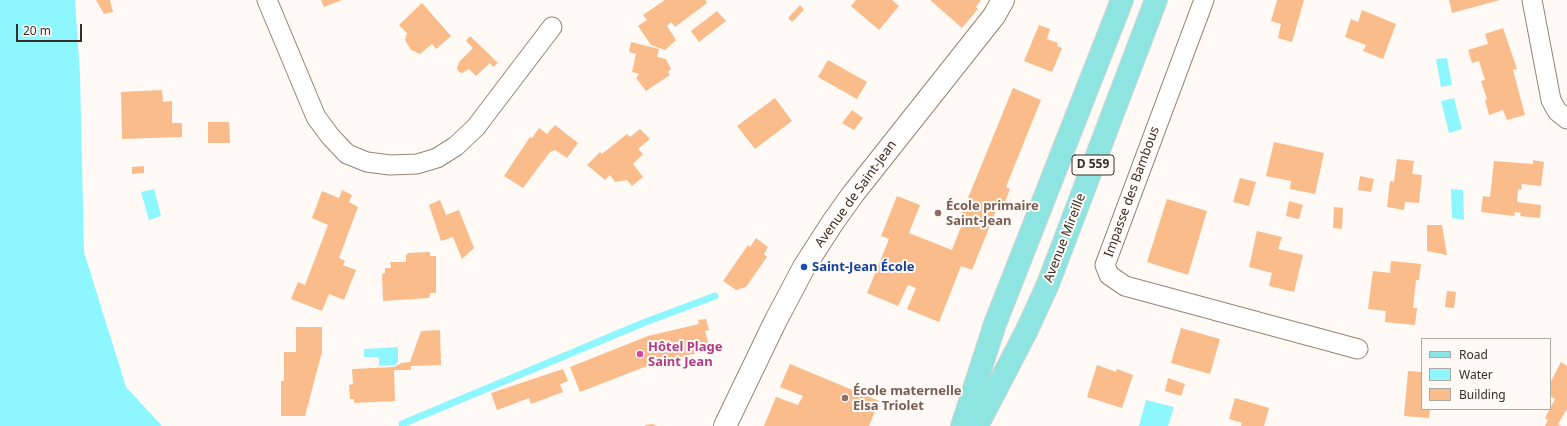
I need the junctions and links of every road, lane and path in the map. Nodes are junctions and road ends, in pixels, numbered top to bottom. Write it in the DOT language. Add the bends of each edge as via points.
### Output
graph roads {
  1 [pos="267,0"];
  2 [pos="1003,0"];
  3 [pos="1122,0"];
  4 [pos="1156,0"];
  5 [pos="1204,0"];
  6 [pos="1532,0"];
  7 [pos="552,27"];
  8 [pos="1567,119"];
  9 [pos="1358,349"];
  10 [pos="725,426"];
  11 [pos="962,426"];
  12 [pos="978,426"];
  1 -- 7 [label="street" via="316,117 347,154 367,162 417,164 436,158 456,146 476,127"];
  2 -- 10 [label="street, Avenue de Saint-Jean" via="990,21 833,222 800,274"];
  3 -- 11 [label="main road, D 559" via="996,324"];
  4 -- 12 [label="main road, Avenue Mireille / D 559" via="1048,284"];
  5 -- 9 [label="street, Impasse des Bambous" via="1106,265 1109,275 1125,286"];
  6 -- 8 [label="street" via="1551,100 1557,111"];
}
